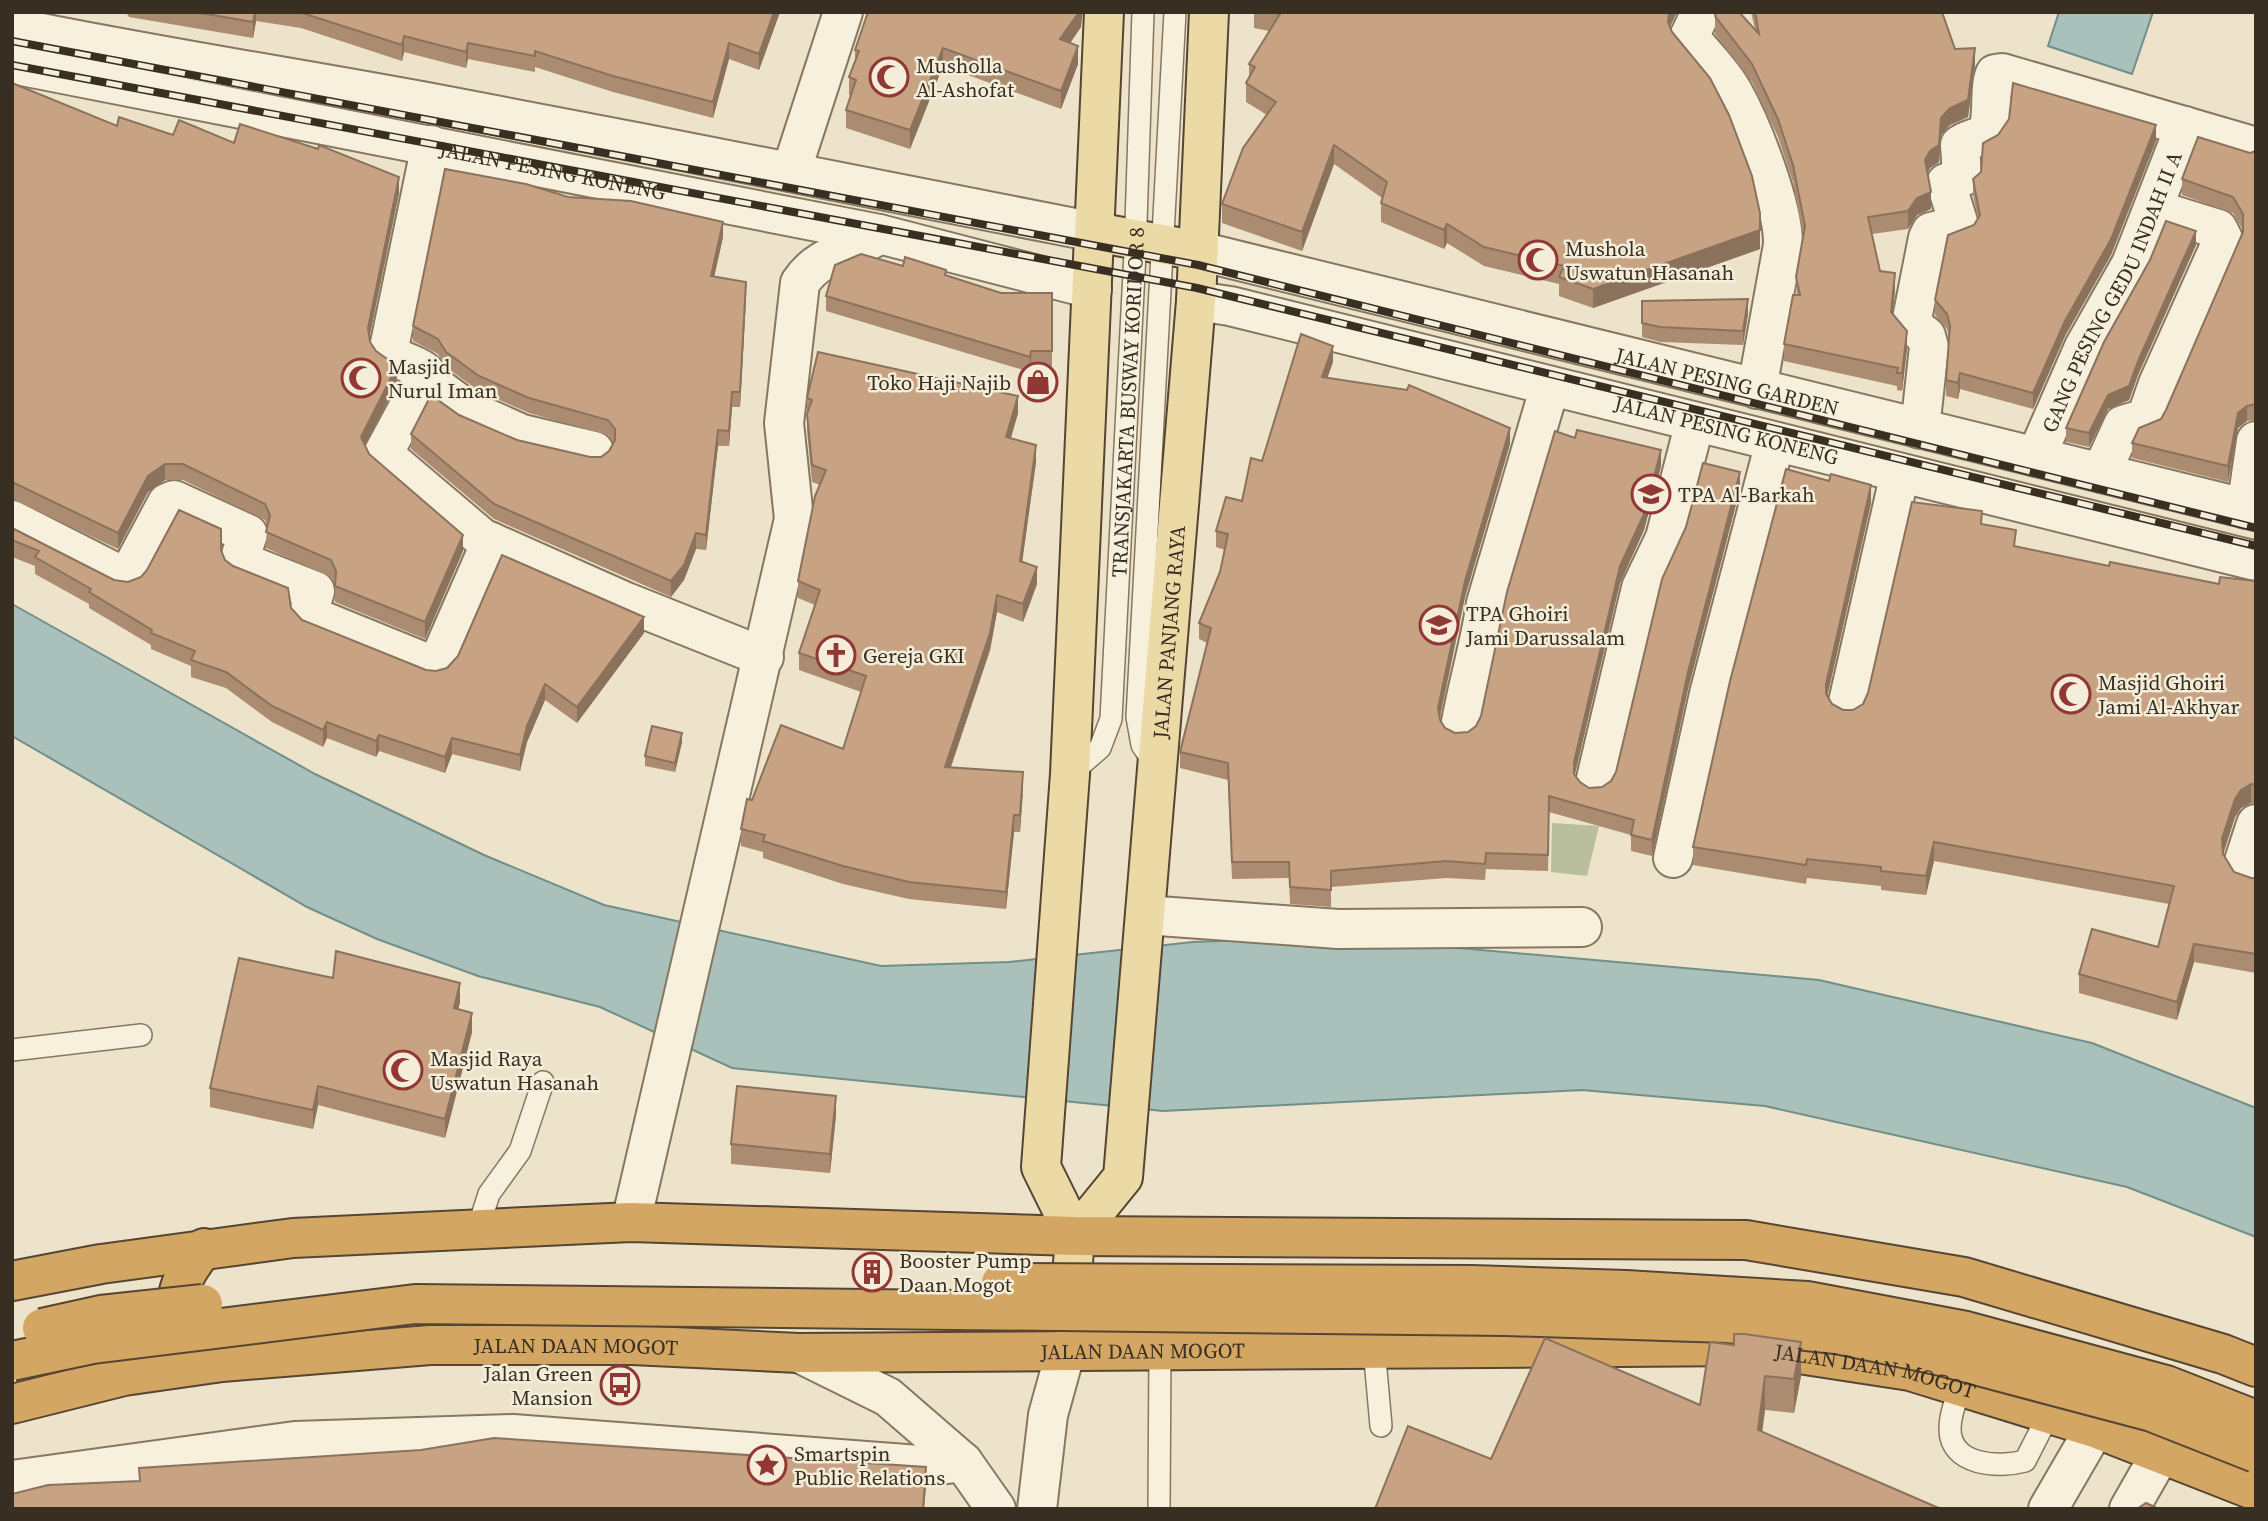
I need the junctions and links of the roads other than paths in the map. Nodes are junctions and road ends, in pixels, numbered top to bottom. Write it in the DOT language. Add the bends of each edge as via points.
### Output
graph roads {
  1 [pos="843,12"];
  2 [pos="1104,12"];
  3 [pos="1143,12"];
  4 [pos="1175,12"];
  5 [pos="1209,12"];
  6 [pos="1701,12"];
  7 [pos="12,27"];
  8 [pos="12,64"];
  9 [pos="2185,126"];
  10 [pos="431,145"];
  11 [pos="2256,147"];
  12 [pos="791,172"];
  13 [pos="2153,209"];
  14 [pos="1095,232"];
  15 [pos="879,234"];
  16 [pos="1149,242"];
  17 [pos="1199,251"];
  18 [pos="1093,289"];
  19 [pos="1196,301"];
  20 [pos="424,378"];
  21 [pos="1550,386"];
  22 [pos="1757,389"];
  23 [pos="1695,422"];
  24 [pos="1920,429"];
  25 [pos="2256,441"];
  26 [pos="1775,442"];
  27 [pos="594,451"];
  28 [pos="2036,457"];
  29 [pos="1900,473"];
  30 [pos="2101,473"];
  31 [pos="2251,510"];
  32 [pos="12,520"];
  33 [pos="491,542"];
  34 [pos="2256,561"];
  35 [pos="764,657"];
  36 [pos="1847,707"];
  37 [pos="1460,728"];
  38 [pos="1157,766"];
  39 [pos="1070,774"];
  40 [pos="1595,783"];
  41 [pos="2256,824"];
  42 [pos="1674,858"];
  43 [pos="2256,876"];
  44 [pos="1145,923"];
  45 [pos="1581,928"];
  46 [pos="141,1035"];
  47 [pos="12,1050"];
  48 [pos="543,1082"];
  49 [pos="631,1222"];
  50 [pos="478,1228"];
  51 [pos="981,1234"];
  52 [pos="1075,1236"];
  53 [pos="204,1248"];
  54 [pos="101,1264"];
  55 [pos="12,1281"];
  56 [pos="12,1335"];
  57 [pos="1374,1348"];
  58 [pos="1066,1350"];
  59 [pos="1160,1350"];
  60 [pos="799,1353"];
  61 [pos="12,1361"];
  62 [pos="222,1362"];
  63 [pos="2256,1367"];
  64 [pos="124,1376"];
  65 [pos="1961,1386"];
  66 [pos="12,1404"];
  67 [pos="2049,1414"];
  68 [pos="2256,1420"];
  69 [pos="1381,1426"];
  70 [pos="2095,1428"];
  71 [pos="2161,1453"];
  72 [pos="2256,1454"];
  73 [pos="963,1462"];
  74 [pos="12,1480"];
  75 [pos="2256,1491"];
  76 [pos="996,1509"];
  77 [pos="1037,1509"];
  78 [pos="1159,1509"];
  79 [pos="2048,1509"];
  80 [pos="2129,1509"];
  1 -- 12 [label="street"];
  2 -- 14 [label="main road"];
  3 -- 16 [label="lane, TRANSJAKARTA BUSWAY KORIDOR 8"];
  4 -- 16 [label="lane, TRANSJAKARTA BUSWAY KORIDOR 8"];
  5 -- 17 [label="main road, JALAN PANJANG RAYA"];
  6 -- 22 [label="street" via="1689,37 1733,92 1783,224"];
  7 -- 12 [label="street"];
  8 -- 10 [label="street, JALAN PESING KONENG"];
  9 -- 11 [label="street"];
  9 -- 13 [label="street, GANG PESING GEDU INDAH II A"];
  9 -- 24 [label="street" via="1995,74 1990,127 1960,145 1962,177 1946,183 1959,225 1928,235 1912,319 1929,346"];
  10 -- 15 [label="street, JALAN PESING KONENG"];
  10 -- 20 [label="street" via="389,348 393,355 421,368"];
  12 -- 14 [label="street"];
  13 -- 28 [label="street, GANG PESING GEDU INDAH II A" via="2123,281 2084,347"];
  13 -- 30 [label="street" via="2218,229 2223,239 2146,418 2123,425"];
  14 -- 16 [label="main road"];
  14 -- 18 [label="main road"];
  15 -- 18 [label="street, JALAN PESING KONENG"];
  15 -- 35 [label="street" via="863,247 825,257 800,283 784,423 794,519"];
  16 -- 17 [label="main road"];
  16 -- 38 [label="lane, TRANSJAKARTA BUSWAY KORIDOR 8" via="1137,717 1142,744"];
  16 -- 39 [label="lane, TRANSJAKARTA BUSWAY KORIDOR 8" via="1111,719 1100,748"];
  17 -- 19 [label="main road, JALAN PANJANG RAYA"];
  17 -- 22 [label="street, JALAN PESING GARDEN"];
  18 -- 39 [label="main road"];
  19 -- 21 [label="street, JALAN PESING KONENG"];
  19 -- 38 [label="main road, JALAN PANJANG RAYA"];
  20 -- 27 [label="street" via="489,420 522,434"];
  20 -- 33 [label="street" via="383,454"];
  21 -- 23 [label="street, JALAN PESING KONENG"];
  21 -- 37 [label="street" via="1486,603"];
  22 -- 24 [label="street, JALAN PESING GARDEN"];
  23 -- 26 [label="street, JALAN PESING KONENG"];
  23 -- 40 [label="street" via="1665,538 1642,588"];
  24 -- 28 [label="street, JALAN PESING GARDEN"];
  25 -- 31 [label="street"];
  26 -- 29 [label="street, JALAN PESING KONENG"];
  26 -- 42 [label="street" via="1709,694"];
  28 -- 30 [label="street, JALAN PESING GARDEN"];
  29 -- 34 [label="street, JALAN PESING KONENG"];
  29 -- 36 [label="street"];
  30 -- 31 [label="street, JALAN PESING GARDEN"];
  32 -- 33 [label="street" via="124,577 167,503 174,500 248,534 242,562 315,591 311,616 434,666"];
  33 -- 35 [label="street"];
  35 -- 49 [label="street"];
  38 -- 44 [label="main road, JALAN PANJANG RAYA"];
  39 -- 52 [label="main road" via="1041,1167"];
  41 -- 43 [label="street" via="2244,861 2247,873"];
  44 -- 45 [label="street" via="1338,929"];
  44 -- 52 [label="main road, JALAN PANJANG RAYA" via="1123,1177"];
  46 -- 47 [label="lane"];
  48 -- 50 [label="lane" via="520,1151 489,1194"];
  49 -- 50 [label="highway"];
  49 -- 51 [label="highway"];
  50 -- 53 [label="highway"];
  51 -- 52 [label="highway"];
  51 -- 58 [label="highway" via="1025,1273"];
  52 -- 58 [label="main road"];
  52 -- 63 [label="highway" via="1746,1240 1964,1278"];
  53 -- 54 [label="highway"];
  53 -- 62 [label="highway" via="184,1273 178,1312 181,1325 197,1345"];
  54 -- 55 [label="highway"];
  54 -- 64 [label="highway" via="135,1284 150,1309 148,1344"];
  56 -- 68 [label="highway, bridge" via="101,1315 415,1282 1458,1285 1626,1290 1807,1301 1966,1331 2166,1385"];
  57 -- 59 [label="highway, JALAN DAAN MOGOT"];
  57 -- 65 [label="highway, JALAN DAAN MOGOT" via="1746,1346 1910,1371"];
  57 -- 69 [label="lane"];
  58 -- 59 [label="highway, JALAN DAAN MOGOT"];
  58 -- 60 [label="highway, JALAN DAAN MOGOT"];
  58 -- 77 [label="street" via="1048,1415"];
  59 -- 78 [label="lane"];
  60 -- 62 [label="highway, JALAN DAAN MOGOT" via="632,1345 430,1345"];
  60 -- 73 [label="street" via="888,1397"];
  61 -- 72 [label="highway, JALAN DAAN MOGOT, bridge" via="93,1344 415,1304 1506,1315 1727,1323 1836,1334 1941,1356 2152,1412"];
  62 -- 64 [label="highway, JALAN DAAN MOGOT"];
  64 -- 66 [label="highway, JALAN DAAN MOGOT"];
  65 -- 67 [label="highway, JALAN DAAN MOGOT"];
  65 -- 67 [label="lane" via="1950,1432 1959,1452 1983,1464 2007,1466 2025,1461"];
  67 -- 70 [label="highway, JALAN DAAN MOGOT"];
  70 -- 71 [label="highway, JALAN DAAN MOGOT"];
  70 -- 79 [label="street"];
  71 -- 75 [label="highway, JALAN DAAN MOGOT"];
  71 -- 80 [label="street"];
  73 -- 74 [label="street" via="932,1466 513,1434 295,1441"];
  73 -- 76 [label="street"];
}
